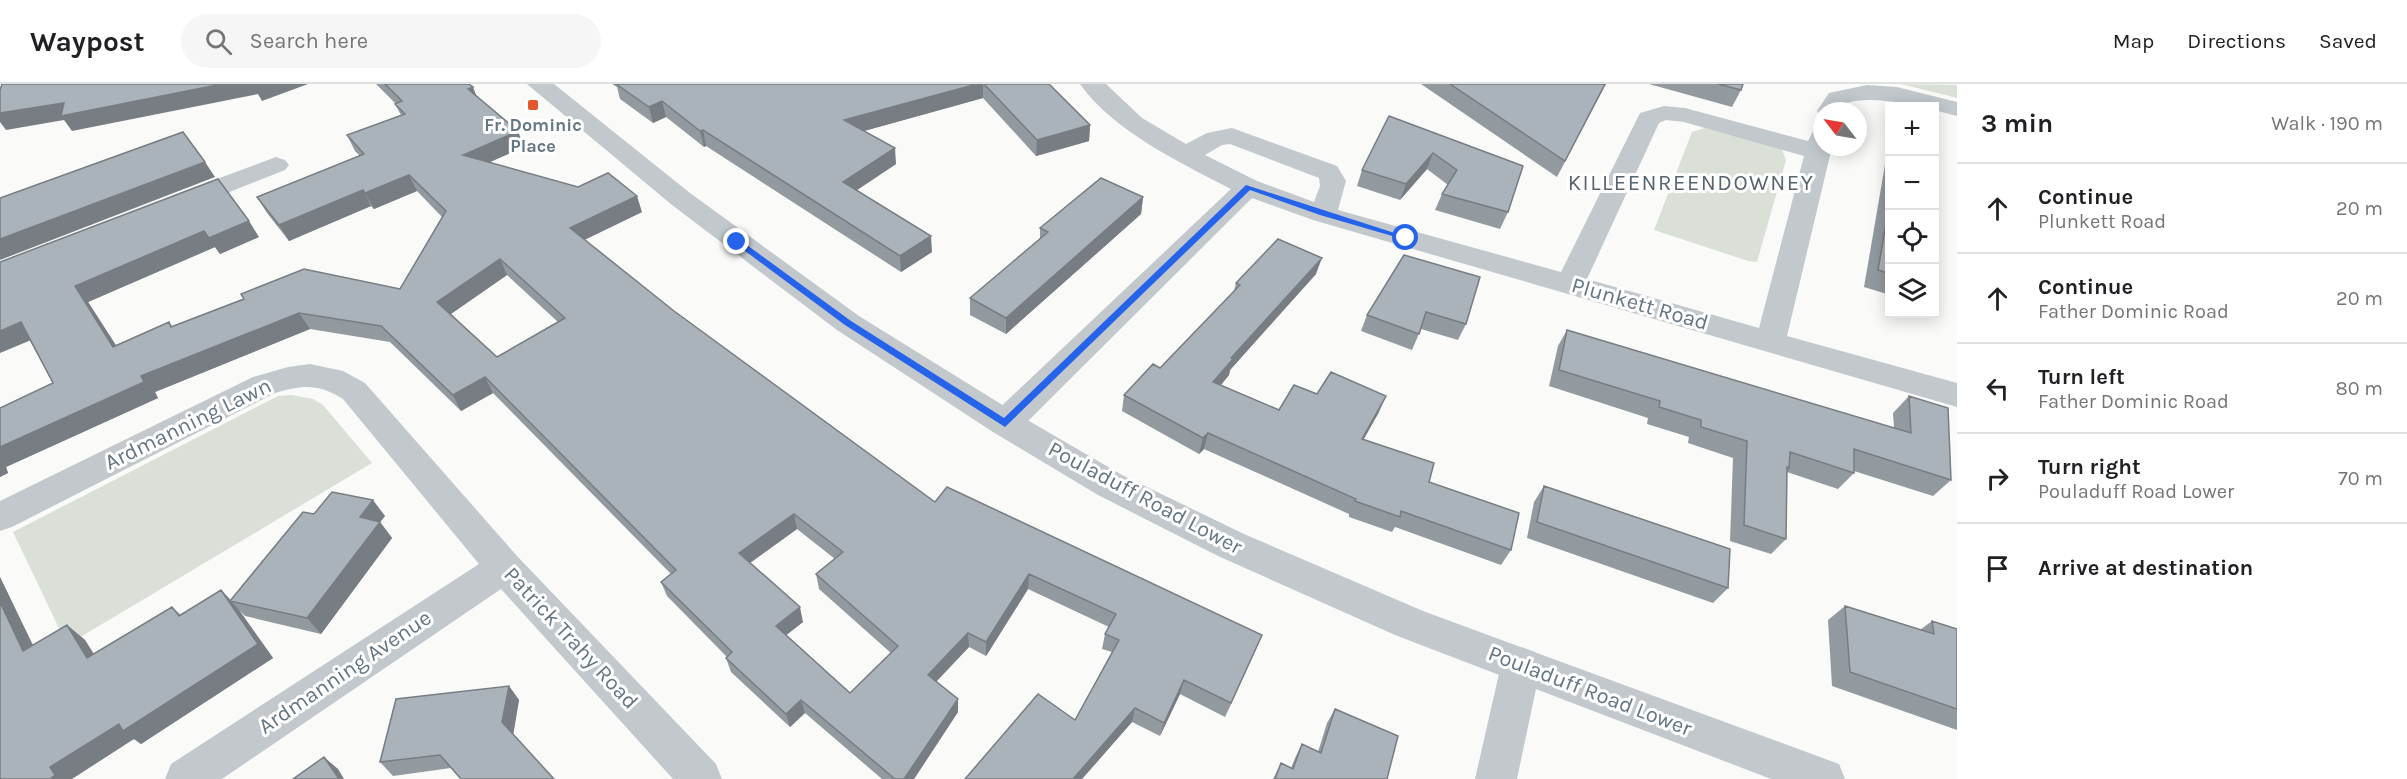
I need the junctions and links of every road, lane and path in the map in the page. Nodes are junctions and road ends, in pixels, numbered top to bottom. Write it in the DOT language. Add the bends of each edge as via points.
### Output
graph roads {
  1 [pos="539,84"];
  2 [pos="1092,84"];
  3 [pos="1835,102"];
  4 [pos="1957,109"];
  5 [pos="1813,142"];
  6 [pos="1186,155"];
  7 [pos="1817,156"];
  8 [pos="276,165"];
  9 [pos="1248,187"];
  10 [pos="158,210"];
  11 [pos="1323,214"];
  12 [pos="1570,284"];
  13 [pos="1770,342"];
  14 [pos="1957,395"];
  15 [pos="1005,423"];
  16 [pos="443,496"];
  17 [pos="0,516"];
  18 [pos="504,567"];
  19 [pos="1521,665"];
  20 [pos="186,779"];
  21 [pos="701,779"];
  22 [pos="1496,779"];
  23 [pos="1824,779"];
  1 -- 15 [label="street, Pouladuff Road Lower" via="681,199 814,299"];
  2 -- 6 [label="street, Plunkett Road" via="1133,123"];
  3 -- 4 [label="street" via="1866,91"];
  5 -- 12 [label="street" via="1685,115 1664,112 1649,118"];
  6 -- 9 [label="street, Plunkett Road"];
  6 -- 11 [label="street" via="1216,138 1232,136 1328,172 1335,182"];
  7 -- 13 [label="street"];
  8 -- 10 [label="street"];
  9 -- 11 [label="street, Plunkett Road"];
  9 -- 15 [label="street"];
  11 -- 12 [label="street, Plunkett Road"];
  12 -- 13 [label="street, Plunkett Road"];
  13 -- 14 [label="street, Plunkett Road"];
  15 -- 19 [label="street, Pouladuff Road Lower" via="1110,485 1231,544 1409,623"];
  16 -- 17 [label="street, Ardmanning Lawn" via="354,391 328,376 302,375 264,385"];
  16 -- 18 [label="street, Patrick Trahy Road"];
  18 -- 20 [label="street, Ardmanning Avenue"];
  18 -- 21 [label="street, Patrick Trahy Road"];
  19 -- 22 [label="street"];
  19 -- 23 [label="street, Pouladuff Road Lower"];
}
